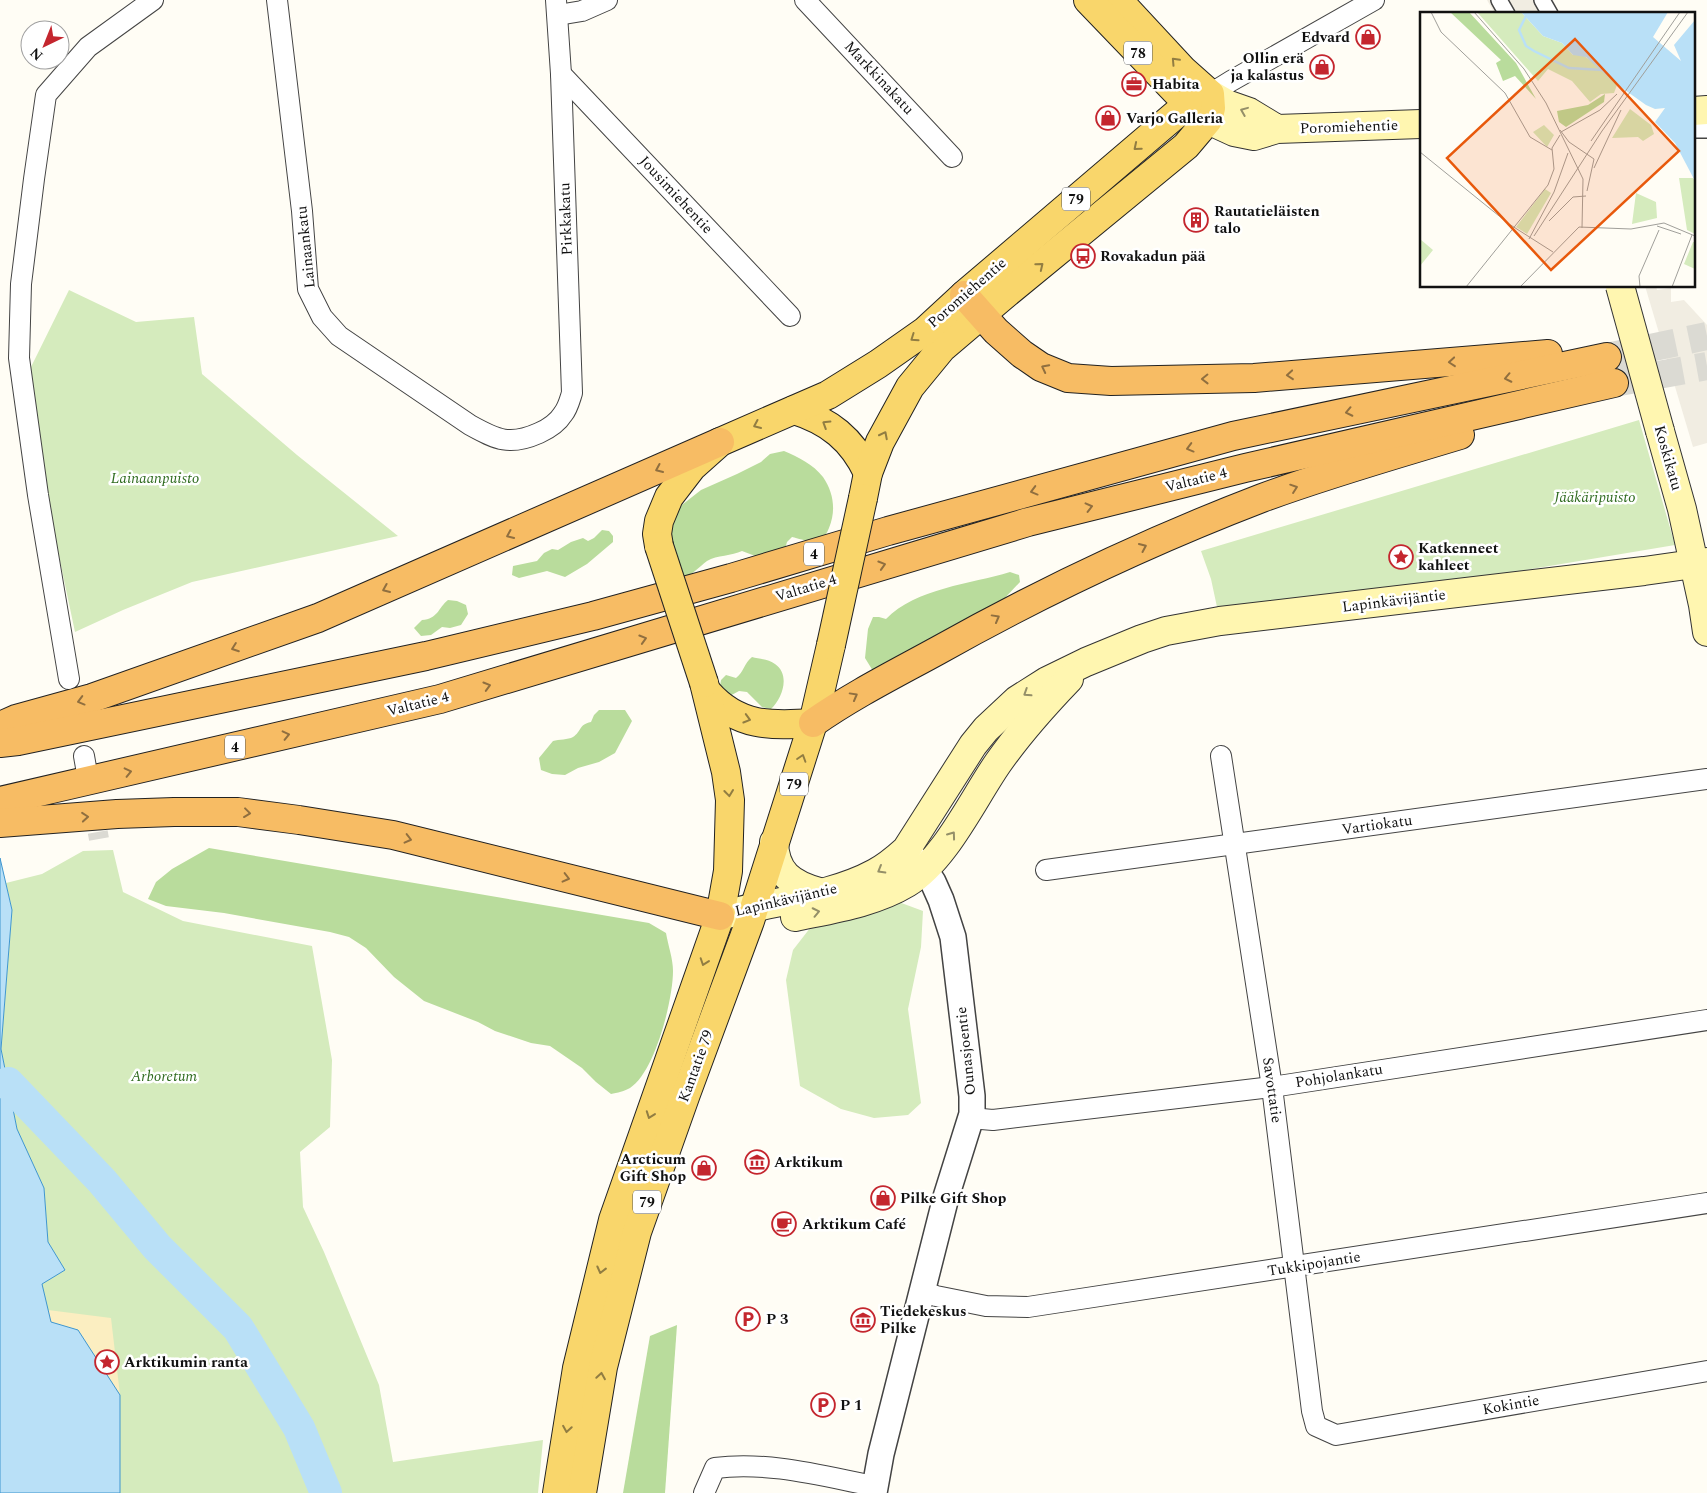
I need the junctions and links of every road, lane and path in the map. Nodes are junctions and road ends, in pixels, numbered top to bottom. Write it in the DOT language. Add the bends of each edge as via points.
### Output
graph roads {
  1 [pos="154,0"];
  2 [pos="277,0"];
  3 [pos="607,0"];
  4 [pos="805,0"];
  5 [pos="1088,0"];
  6 [pos="1118,0"];
  7 [pos="1374,0"];
  8 [pos="1499,0"];
  9 [pos="1542,0"];
  10 [pos="557,8"];
  11 [pos="1506,12"];
  12 [pos="1549,12"];
  13 [pos="561,74"];
  14 [pos="1202,106"];
  15 [pos="1707,110"];
  16 [pos="1694,111"];
  17 [pos="1420,124"];
  18 [pos="1694,130"];
  19 [pos="1707,130"];
  20 [pos="952,157"];
  21 [pos="1621,288"];
  22 [pos="973,304"];
  23 [pos="790,316"];
  24 [pos="1661,374"];
  25 [pos="1614,383"];
  26 [pos="794,410"];
  27 [pos="546,430"];
  28 [pos="720,442"];
  29 [pos="866,485"];
  30 [pos="1700,563"];
  31 [pos="1707,632"];
  32 [pos="1086,662"];
  33 [pos="69,679"];
  34 [pos="706,688"];
  35 [pos="813,723"];
  36 [pos="8,732"];
  37 [pos="1221,756"];
  38 [pos="1707,779"];
  39 [pos="0,801"];
  40 [pos="0,823"];
  41 [pos="774,842"];
  42 [pos="1235,844"];
  43 [pos="906,850"];
  44 [pos="925,870"];
  45 [pos="1046,870"];
  46 [pos="819,892"];
  47 [pos="753,913"];
  48 [pos="720,916"];
  49 [pos="1707,1020"];
  50 [pos="1272,1087"];
  51 [pos="970,1118"];
  52 [pos="1707,1202"];
  53 [pos="1294,1267"];
  54 [pos="922,1291"];
  55 [pos="1707,1370"];
  56 [pos="1316,1426"];
  57 [pos="874,1490"];
  58 [pos="557,1493"];
  59 [pos="582,1493"];
  60 [pos="704,1493"];
  1 -- 33 [label="street" via="88,47 46,95 21,284 19,358"];
  2 -- 27 [label="street, Lainaankatu" via="308,289 322,317 339,336 488,435 505,440 523,440"];
  3 -- 10 [label="street" via="582,11"];
  4 -- 20 [label="street, Markkinakatu"];
  5 -- 14 [label="main road, 78"];
  14 -- 6 [label="main road, 78, one-way" via="1183,70"];
  7 -- 14 [label="street" via="1230,81"];
  8 -- 11 [label="street"];
  9 -- 12 [label="street"];
  10 -- 13 [label="street, Pirkkakatu"];
  13 -- 23 [label="street, Jousimiehentie"];
  13 -- 27 [label="street, Pirkkakatu" via="572,392 564,414"];
  14 -- 17 [label="main road, Poromiehentie" via="1229,105 1249,112 1277,130"];
  14 -- 22 [label="main road, Poromiehentie / 79" via="1173,157"];
  15 -- 16 [label="main road"];
  18 -- 19 [label="street"];
  21 -- 30 [label="main road, Koskikatu, bridge"];
  22 -- 26 [label="main road, Poromiehentie / 79, one-way" via="925,330 828,395"];
  29 -- 22 [label="main road, Poromiehentie / 79, one-way" via="880,442 902,400"];
  22 -- 36 [label="highway, Valtatie 4 / 4" via="1022,354 1068,378 1111,381 1254,378 1606,353 1233,436 731,578 426,656"];
  35 -- 24 [label="highway, one-way" via="840,704 1003,614 1167,537 1263,498 1352,468"];
  39 -- 25 [label="highway, Valtatie 4 / 4, one-way" via="440,699 1028,522"];
  26 -- 28 [label="main road, Poromiehentie / 79, one-way"];
  29 -- 26 [label="main road, one-way" via="862,459 840,433 811,415"];
  28 -- 34 [label="main road, 79, bridge" via="692,467 669,497 657,534"];
  28 -- 36 [label="highway, one-way" via="318,618 92,698"];
  29 -- 35 [label="main road, Kantatie 79 / 79, bridge"];
  30 -- 31 [label="main road, Koskikatu"];
  30 -- 32 [label="main road, Lapinkävijäntie" via="1220,621 1166,631"];
  32 -- 43 [label="main road, Lapinkävijäntie, one-way" via="1017,700 986,730"];
  44 -- 32 [label="main road, Lapinkävijäntie, one-way" via="954,833 998,762 1046,702"];
  34 -- 35 [label="main road, one-way" via="726,711 741,718 764,724"];
  34 -- 48 [label="main road, Kantatie 79 / 79, one-way" via="730,800 728,871"];
  41 -- 35 [label="main road, Kantatie 79 / 79, one-way"];
  37 -- 42 [label="street, Savottatie"];
  38 -- 42 [label="street, Vartiokatu"];
  40 -- 48 [label="highway, one-way" via="117,814 229,812 299,820 393,835"];
  41 -- 46 [label="main road" via="783,872 793,882"];
  41 -- 47 [label="main road, Kantatie 79 / 79"];
  42 -- 45 [label="street, Vartiokatu"];
  42 -- 50 [label="street, Savottatie"];
  43 -- 44 [label="street, Ounasjoentie"];
  43 -- 46 [label="main road, Lapinkävijäntie, one-way" via="876,873 842,887"];
  47 -- 44 [label="main road, Lapinkävijäntie, one-way" via="792,918 866,901 892,891"];
  44 -- 51 [label="street, Ounasjoentie" via="941,900 953,937 972,1096"];
  46 -- 47 [label="main road, Lapinkävijäntie"];
  47 -- 48 [label="main road, Lapinkävijäntie"];
  59 -- 47 [label="main road, Kantatie 79 / 79, one-way" via="603,1367 637,1232"];
  48 -- 58 [label="main road, Kantatie 79 / 79, one-way" via="613,1220 577,1368"];
  49 -- 50 [label="street, Pohjolankatu"];
  50 -- 51 [label="street, Pohjolankatu" via="993,1120"];
  50 -- 53 [label="street, Savottatie"];
  51 -- 54 [label="street, Ounasjoentie"];
  52 -- 53 [label="street, Tukkipojantie"];
  53 -- 54 [label="street, Tukkipojantie" via="1028,1307 986,1306"];
  53 -- 56 [label="street, Savottatie"];
  54 -- 57 [label="street, Ounasjoentie"];
  55 -- 56 [label="street, Kokintie" via="1336,1435"];
  57 -- 60 [label="street" via="778,1468 735,1466 715,1468"];
}
